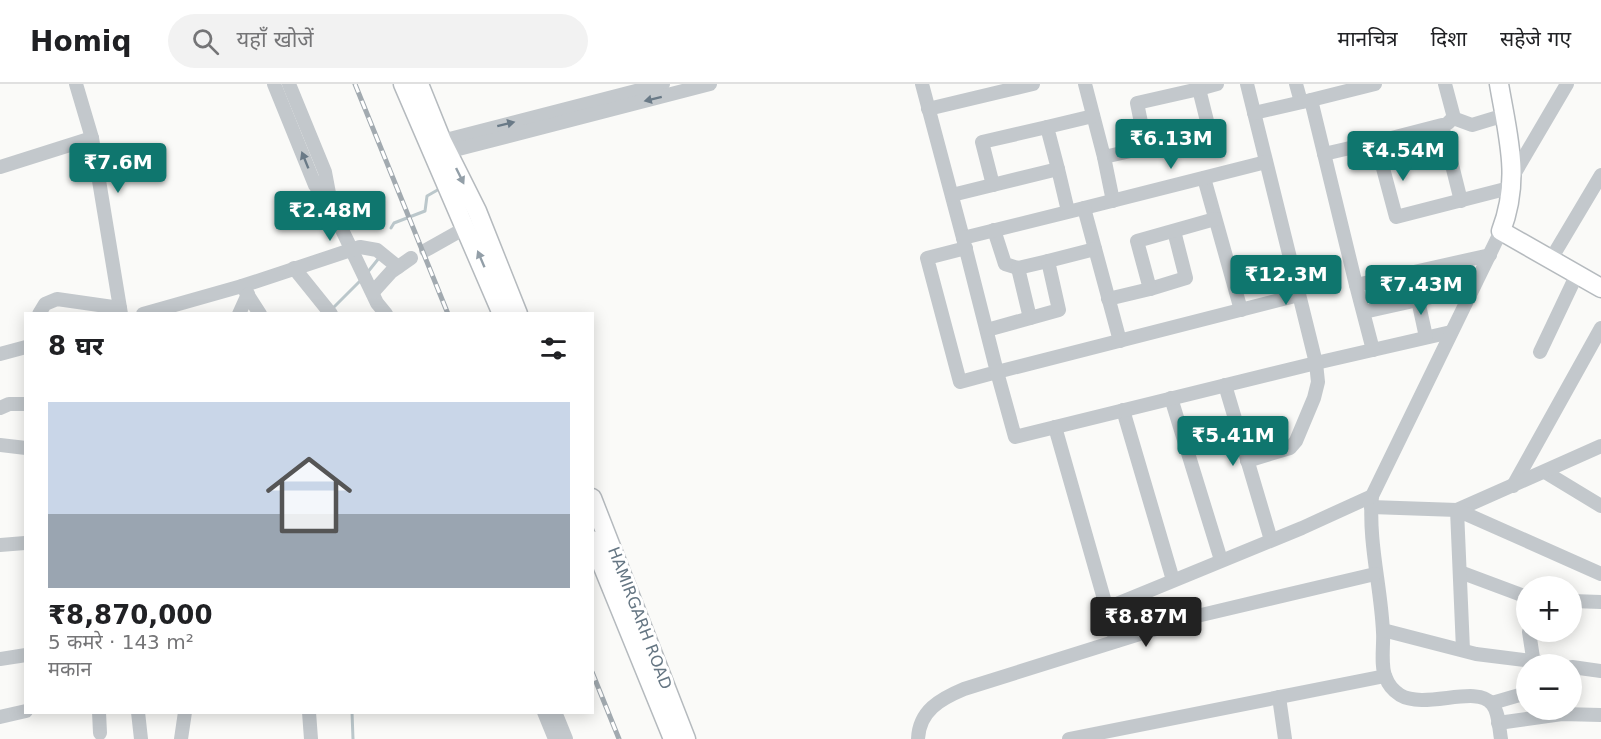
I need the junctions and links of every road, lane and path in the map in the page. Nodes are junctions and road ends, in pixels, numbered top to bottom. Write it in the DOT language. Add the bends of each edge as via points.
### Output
graph roads {
  1 [pos="76,84"];
  2 [pos="274,84"];
  3 [pos="289,84"];
  4 [pos="403,84"];
  5 [pos="419,84"];
  6 [pos="663,84"];
  7 [pos="710,84"];
  8 [pos="921,84"];
  9 [pos="1033,84"];
  10 [pos="1085,84"];
  11 [pos="1216,84"];
  12 [pos="1247,84"];
  13 [pos="1296,84"];
  14 [pos="1445,84"];
  15 [pos="1499,84"];
  16 [pos="1567,84"];
  17 [pos="1367,85"];
  18 [pos="1199,89"];
  19 [pos="1306,101"];
  20 [pos="928,110"];
  21 [pos="1254,113"];
  22 [pos="1504,115"];
  23 [pos="1093,116"];
  24 [pos="1448,122"];
  25 [pos="1047,127"];
  26 [pos="92,138"];
  27 [pos="1376,142"];
  28 [pos="1146,147"];
  29 [pos="438,148"];
  30 [pos="1324,154"];
  31 [pos="1104,157"];
  32 [pos="1266,162"];
  33 [pos="0,167"];
  34 [pos="1058,169"];
  35 [pos="1601,175"];
  36 [pos="1204,178"];
  37 [pos="1513,181"];
  38 [pos="993,185"];
  39 [pos="952,195"];
  40 [pos="1113,201"];
  41 [pos="1461,201"];
  42 [pos="1084,208"];
  43 [pos="333,211"];
  44 [pos="1068,211"];
  45 [pos="1215,219"];
  46 [pos="467,227"];
  47 [pos="994,230"];
  48 [pos="1174,231"];
  49 [pos="1500,231"];
  50 [pos="965,243"];
  51 [pos="1095,249"];
  52 [pos="426,250"];
  53 [pos="353,255"];
  54 [pos="1490,255"];
  55 [pos="411,258"];
  56 [pos="1551,259"];
  57 [pos="1048,261"];
  58 [pos="398,267"];
  59 [pos="294,268"];
  60 [pos="1018,268"];
  61 [pos="1577,274"];
  62 [pos="1600,284"];
  63 [pos="1356,285"];
  64 [pos="1472,288"];
  65 [pos="1150,289"];
  66 [pos="245,290"];
  67 [pos="1299,295"];
  68 [pos="1108,299"];
  69 [pos="1418,300"];
  70 [pos="376,301"];
  71 [pos="120,310"];
  72 [pos="165,310"];
  73 [pos="1241,310"];
  74 [pos="40,312"];
  75 [pos="240,312"];
  76 [pos="259,312"];
  77 [pos="329,312"];
  78 [pos="501,312"];
  79 [pos="517,312"];
  80 [pos="1364,312"];
  81 [pos="1030,318"];
  82 [pos="1601,328"];
  83 [pos="987,330"];
  84 [pos="1450,332"];
  85 [pos="1426,338"];
  86 [pos="1120,341"];
  87 [pos="24,348"];
  88 [pos="1373,350"];
  89 [pos="1540,352"];
  90 [pos="0,354"];
  91 [pos="1316,363"];
  92 [pos="997,372"];
  93 [pos="1225,385"];
  94 [pos="1171,399"];
  95 [pos="24,404"];
  96 [pos="0,408"];
  97 [pos="1123,410"];
  98 [pos="1055,427"];
  99 [pos="0,445"];
  100 [pos="1601,446"];
  101 [pos="24,448"];
  102 [pos="1247,461"];
  103 [pos="1545,472"];
  104 [pos="1513,486"];
  105 [pos="1371,502"];
  106 [pos="594,503"];
  107 [pos="1601,506"];
  108 [pos="1457,510"];
  109 [pos="1271,540"];
  110 [pos="24,541"];
  111 [pos="0,544"];
  112 [pos="594,545"];
  113 [pos="1221,560"];
  114 [pos="1460,572"];
  115 [pos="1375,574"];
  116 [pos="1601,574"];
  117 [pos="1173,580"];
  118 [pos="1516,593"];
  119 [pos="1582,601"];
  120 [pos="1601,602"];
  121 [pos="1107,608"];
  122 [pos="1383,630"];
  123 [pos="1116,640"];
  124 [pos="1463,650"];
  125 [pos="24,655"];
  126 [pos="0,659"];
  127 [pos="1516,660"];
  128 [pos="1582,668"];
  129 [pos="1601,671"];
  130 [pos="1385,676"];
  131 [pos="1516,696"];
  132 [pos="1279,697"];
  133 [pos="1492,703"];
  134 [pos="24,711"];
  135 [pos="99,714"];
  136 [pos="138,714"];
  137 [pos="185,714"];
  138 [pos="309,714"];
  139 [pos="545,714"];
  140 [pos="556,714"];
  141 [pos="1601,715"];
  142 [pos="0,717"];
  143 [pos="1498,723"];
  144 [pos="100,733"];
  145 [pos="1104,736"];
  146 [pos="141,739"];
  147 [pos="181,739"];
  148 [pos="311,739"];
  149 [pos="555,739"];
  150 [pos="566,739"];
  151 [pos="673,739"];
  152 [pos="686,739"];
  153 [pos="918,739"];
  154 [pos="1069,739"];
  155 [pos="1285,739"];
  156 [pos="1501,739"];
  1 -- 26 [label="street"];
  43 -- 2 [label="street, one-way" via="315,185"];
  3 -- 43 [label="street" via="325,172"];
  4 -- 29 [label="main road"];
  5 -- 29 [label="main road"];
  29 -- 6 [label="street, one-way"];
  7 -- 29 [label="street, one-way"];
  8 -- 20 [label="street"];
  9 -- 20 [label="street"];
  10 -- 23 [label="street"];
  11 -- 18 [label="street"];
  12 -- 21 [label="street"];
  13 -- 19 [label="street"];
  14 -- 24 [label="street"];
  15 -- 22 [label="main road"];
  16 -- 37 [label="street"];
  17 -- 19 [label="street"];
  18 -- 28 [label="street" via="1137,103"];
  18 -- 28 [label="street" via="1210,133"];
  19 -- 21 [label="street"];
  19 -- 30 [label="street"];
  20 -- 39 [label="street"];
  21 -- 32 [label="street"];
  22 -- 24 [label="street" via="1472,125"];
  22 -- 37 [label="main road"];
  23 -- 25 [label="street"];
  23 -- 31 [label="street"];
  24 -- 27 [label="street"];
  24 -- 41 [label="street"];
  25 -- 34 [label="street"];
  25 -- 38 [label="street" via="982,142"];
  26 -- 33 [label="street"];
  26 -- 71 [label="street"];
  27 -- 30 [label="street"];
  27 -- 41 [label="street" via="1396,217"];
  28 -- 31 [label="street"];
  29 -- 46 [label="main road"];
  29 -- 79 [label="main road, one-way" via="477,211"];
  30 -- 63 [label="street"];
  31 -- 40 [label="street"];
  32 -- 36 [label="street"];
  32 -- 67 [label="street"];
  34 -- 38 [label="street"];
  34 -- 44 [label="street"];
  35 -- 56 [label="street"];
  36 -- 40 [label="street"];
  36 -- 45 [label="street"];
  37 -- 41 [label="street"];
  37 -- 49 [label="main road" via="1510,207"];
  38 -- 39 [label="street"];
  39 -- 50 [label="street"];
  40 -- 42 [label="street"];
  42 -- 44 [label="street"];
  42 -- 51 [label="street"];
  43 -- 53 [label="street"];
  44 -- 47 [label="street"];
  45 -- 48 [label="street"];
  45 -- 73 [label="street"];
  46 -- 52 [label="street"];
  78 -- 46 [label="main road, one-way"];
  47 -- 50 [label="street"];
  47 -- 60 [label="street" via="1005,264"];
  48 -- 65 [label="street" via="1186,278"];
  48 -- 65 [label="street" via="1137,241"];
  49 -- 54 [label="street"];
  49 -- 56 [label="main road"];
  50 -- 83 [label="street"];
  50 -- 92 [label="street" via="927,258 960,382"];
  51 -- 57 [label="street"];
  51 -- 68 [label="street"];
  53 -- 58 [label="street" via="360,247 377,250"];
  53 -- 59 [label="street"];
  53 -- 70 [label="street"];
  54 -- 63 [label="street"];
  54 -- 64 [label="street"];
  55 -- 58 [label="street"];
  56 -- 61 [label="main road"];
  57 -- 60 [label="street"];
  57 -- 81 [label="street" via="1059,310"];
  58 -- 70 [label="street"];
  59 -- 66 [label="street"];
  59 -- 77 [label="street"];
  60 -- 81 [label="street"];
  61 -- 62 [label="main road"];
  61 -- 89 [label="street"];
  63 -- 80 [label="street"];
  64 -- 69 [label="street"];
  64 -- 84 [label="street"];
  65 -- 68 [label="street"];
  66 -- 72 [label="street"];
  66 -- 75 [label="street"];
  66 -- 76 [label="street"];
  67 -- 73 [label="street"];
  67 -- 91 [label="street"];
  68 -- 86 [label="street"];
  69 -- 80 [label="street"];
  69 -- 85 [label="street"];
  71 -- 74 [label="street" via="57,299 45,304"];
  73 -- 86 [label="street"];
  80 -- 88 [label="street"];
  81 -- 83 [label="street"];
  82 -- 104 [label="street"];
  83 -- 92 [label="street"];
  84 -- 85 [label="street"];
  84 -- 105 [label="street"];
  85 -- 88 [label="street"];
  86 -- 92 [label="street"];
  87 -- 90 [label="street"];
  88 -- 91 [label="street"];
  91 -- 93 [label="street"];
  91 -- 102 [label="street" via="1318,382 1314,398 1296,441 1290,448"];
  92 -- 98 [label="street" via="1016,437"];
  93 -- 94 [label="street"];
  93 -- 102 [label="street"];
  94 -- 97 [label="street"];
  94 -- 113 [label="street"];
  95 -- 96 [label="street"];
  97 -- 98 [label="street"];
  97 -- 117 [label="street"];
  98 -- 121 [label="street"];
  99 -- 101 [label="street"];
  100 -- 103 [label="street"];
  102 -- 109 [label="street"];
  103 -- 104 [label="street"];
  103 -- 107 [label="street"];
  104 -- 108 [label="street"];
  105 -- 108 [label="street"];
  105 -- 109 [label="street"];
  105 -- 115 [label="street"];
  106 -- 152 [label="main road, HAMIRGARH ROAD"];
  108 -- 114 [label="street"];
  108 -- 116 [label="street"];
  109 -- 113 [label="street"];
  110 -- 111 [label="street"];
  112 -- 151 [label="main road, HAMIRGARH ROAD"];
  113 -- 117 [label="street"];
  114 -- 118 [label="street"];
  114 -- 124 [label="street"];
  115 -- 122 [label="street"];
  115 -- 123 [label="street" via="1197,616"];
  117 -- 121 [label="street"];
  119 -- 120 [label="street"];
  121 -- 123 [label="street"];
  122 -- 124 [label="street"];
  122 -- 130 [label="street"];
  123 -- 153 [label="street" via="944,697 923,717"];
  124 -- 127 [label="street"];
  125 -- 126 [label="street"];
  128 -- 129 [label="street"];
  130 -- 132 [label="street"];
  130 -- 133 [label="street" via="1401,695 1413,700 1477,695"];
  131 -- 133 [label="street"];
  132 -- 145 [label="street"];
  132 -- 155 [label="street"];
  133 -- 143 [label="street"];
  134 -- 142 [label="street"];
  135 -- 144 [label="street"];
  136 -- 146 [label="street"];
  137 -- 147 [label="street"];
  138 -- 148 [label="street"];
  139 -- 149 [label="street"];
  140 -- 150 [label="street"];
  141 -- 143 [label="street" via="1562,714"];
  143 -- 156 [label="street"];
  145 -- 154 [label="street"];
}
